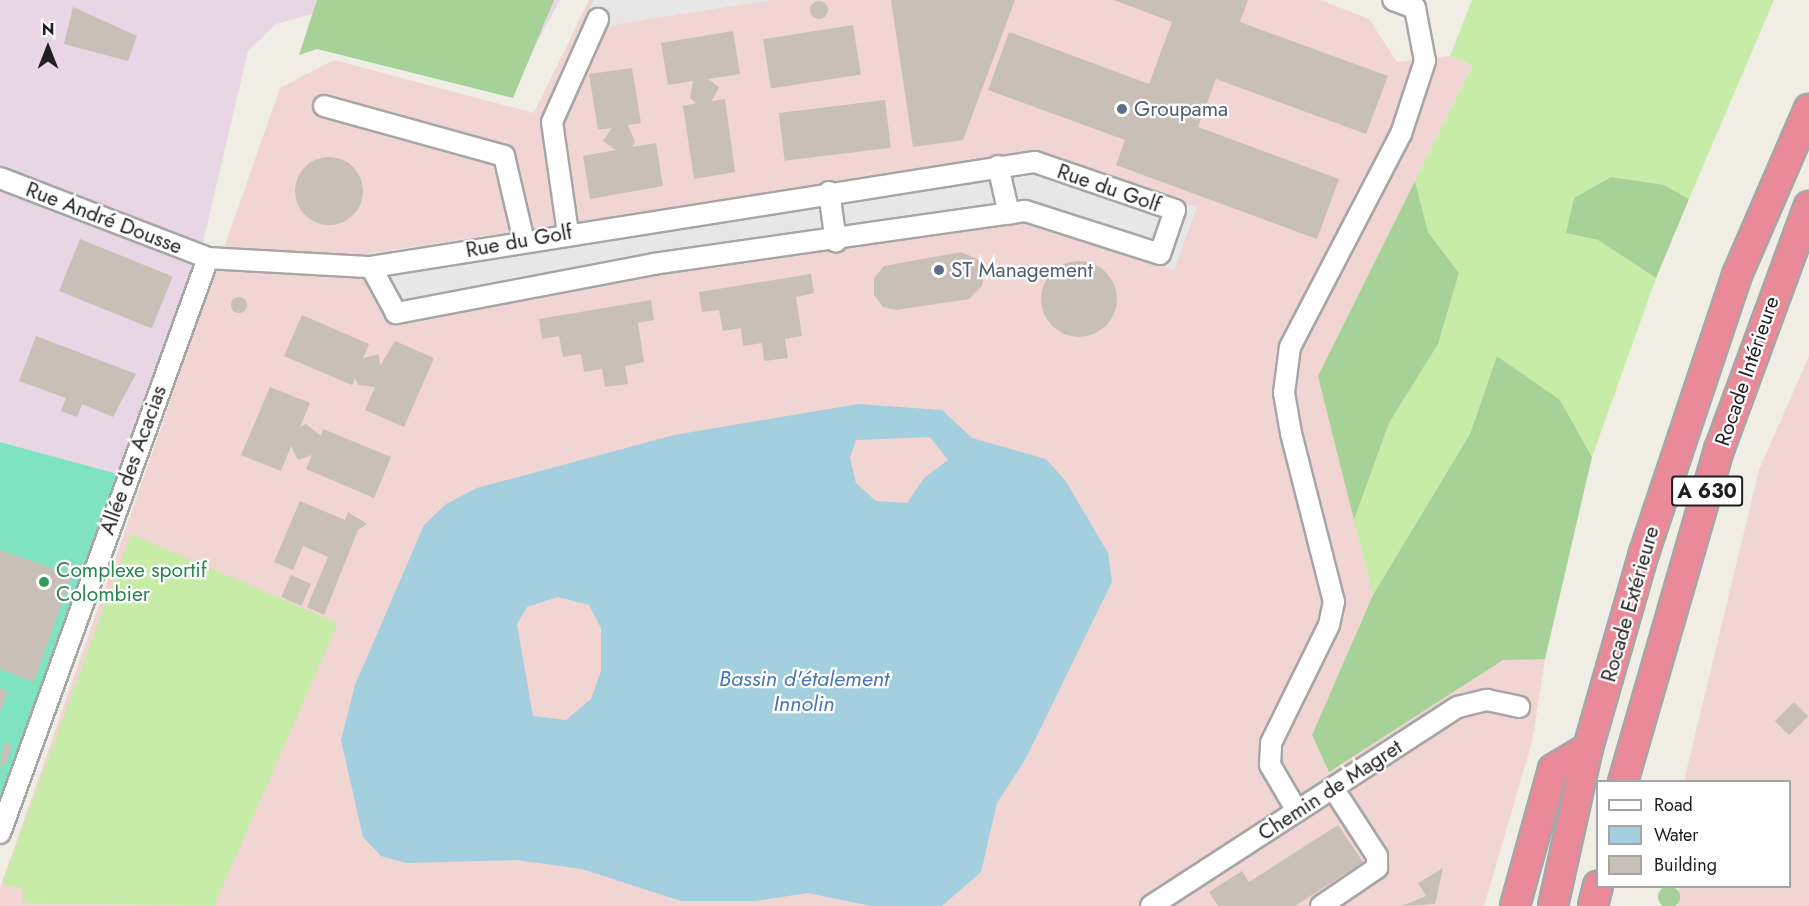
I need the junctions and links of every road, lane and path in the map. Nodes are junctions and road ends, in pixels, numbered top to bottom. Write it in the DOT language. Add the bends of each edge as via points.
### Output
graph roads {
  1 [pos="1393,0"];
  2 [pos="1419,4"];
  3 [pos="598,19"];
  4 [pos="324,106"];
  5 [pos="1809,109"];
  6 [pos="998,166"];
  7 [pos="0,177"];
  8 [pos="829,192"];
  9 [pos="1809,206"];
  10 [pos="1009,214"];
  11 [pos="568,233"];
  12 [pos="524,241"];
  13 [pos="836,242"];
  14 [pos="208,258"];
  15 [pos="371,267"];
  16 [pos="1519,707"];
  17 [pos="1588,748"];
  18 [pos="1624,780"];
  19 [pos="1333,788"];
  20 [pos="1297,811"];
  21 [pos="0,833"];
  22 [pos="1598,888"];
  23 [pos="1151,906"];
  24 [pos="1321,906"];
  25 [pos="1515,906"];
  26 [pos="1553,906"];
  27 [pos="1593,906"];
  1 -- 2 [label="street"];
  2 -- 20 [label="street" via="1425,61 1401,134 1290,347 1284,393 1334,602 1329,625 1271,742 1270,765"];
  3 -- 11 [label="street" via="552,122"];
  4 -- 12 [label="street" via="504,156"];
  5 -- 17 [label="highway, Rocade Extérieure / A 630" via="1737,275 1696,393"];
  6 -- 8 [label="street, Rue du Golf"];
  6 -- 10 [label="street"];
  6 -- 10 [label="street, Rue du Golf" via="1035,162 1175,210 1160,254 1025,211"];
  7 -- 14 [label="street, Rue André Dousse"];
  8 -- 11 [label="street, Rue du Golf"];
  8 -- 13 [label="street"];
  9 -- 18 [label="highway, Rocade Intérieure / A 630" via="1719,450"];
  10 -- 13 [label="street"];
  11 -- 12 [label="street, Rue du Golf"];
  12 -- 15 [label="street, Rue du Golf"];
  13 -- 15 [label="street" via="654,264 396,313"];
  14 -- 15 [label="street, Rue du Golf"];
  14 -- 21 [label="street, Allée des Acacias"];
  16 -- 19 [label="street, Chemin de Magret" via="1487,700 1458,707"];
  17 -- 25 [label="highway" via="1553,770"];
  17 -- 26 [label="highway, Rocade Extérieure / A 630"];
  19 -- 20 [label="street, Chemin de Magret"];
  19 -- 24 [label="street" via="1377,856 1377,868"];
  20 -- 23 [label="street, Chemin de Magret"];
  22 -- 27 [label="highway"];
}
